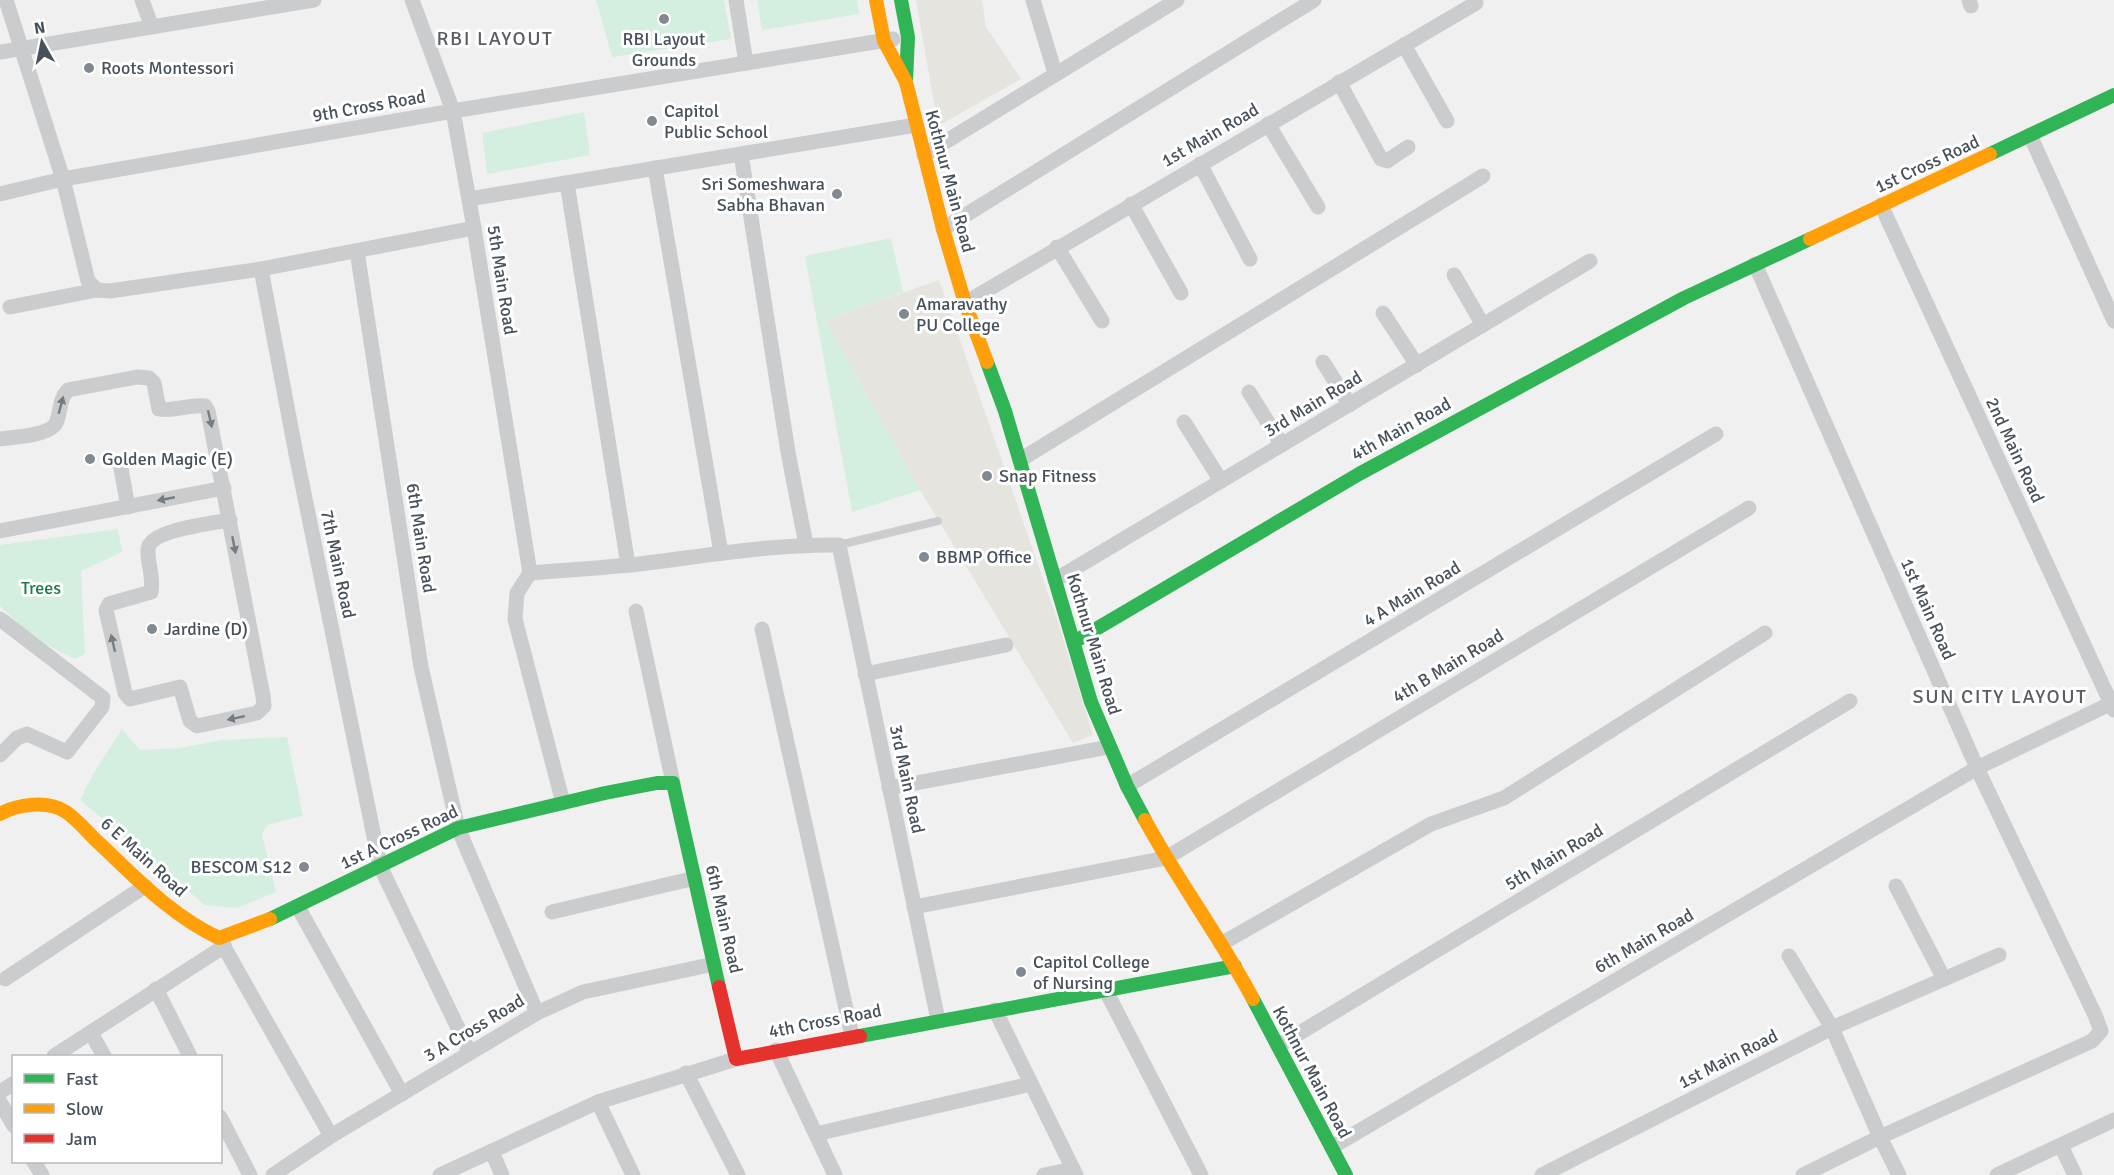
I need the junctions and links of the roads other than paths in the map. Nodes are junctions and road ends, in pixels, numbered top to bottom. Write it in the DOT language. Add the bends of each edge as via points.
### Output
graph roads {
  1 [pos="6,0"];
  2 [pos="142,0"];
  3 [pos="314,0"];
  4 [pos="412,0"];
  5 [pos="736,0"];
  6 [pos="876,0"];
  7 [pos="901,0"];
  8 [pos="1033,0"];
  9 [pos="1177,0"];
  10 [pos="1314,0"];
  11 [pos="1476,3"];
  12 [pos="152,27"];
  13 [pos="908,37"];
  14 [pos="884,41"];
  15 [pos="1404,45"];
  16 [pos="22,48"];
  17 [pos="0,52"];
  18 [pos="746,63"];
  19 [pos="1055,73"];
  20 [pos="906,82"];
  21 [pos="1339,82"];
  22 [pos="2114,96"];
  23 [pos="453,111"];
  24 [pos="1447,121"];
  25 [pos="1268,124"];
  26 [pos="916,125"];
  27 [pos="2030,135"];
  28 [pos="1408,147"];
  29 [pos="741,154"];
  30 [pos="924,155"];
  31 [pos="1200,164"];
  32 [pos="655,168"];
  33 [pos="1483,176"];
  34 [pos="63,179"];
  35 [pos="567,183"];
  36 [pos="0,194"];
  37 [pos="469,199"];
  38 [pos="1131,204"];
  39 [pos="1881,205"];
  40 [pos="1318,207"];
  41 [pos="474,228"];
  42 [pos="942,230"];
  43 [pos="1057,247"];
  44 [pos="357,251"];
  45 [pos="1250,259"];
  46 [pos="1590,261"];
  47 [pos="1755,264"];
  48 [pos="261,269"];
  49 [pos="1454,275"];
  50 [pos="97,290"];
  51 [pos="1181,293"];
  52 [pos="965,303"];
  53 [pos="10,308"];
  54 [pos="1383,314"];
  55 [pos="1102,321"];
  56 [pos="2114,321"];
  57 [pos="1483,325"];
  58 [pos="1323,362"];
  59 [pos="1417,365"];
  60 [pos="1249,392"];
  61 [pos="1350,405"];
  62 [pos="1184,422"];
  63 [pos="1716,434"];
  64 [pos="0,439"];
  65 [pos="1282,445"];
  66 [pos="1020,460"];
  67 [pos="120,463"];
  68 [pos="1221,481"];
  69 [pos="224,488"];
  70 [pos="128,507"];
  71 [pos="1749,508"];
  72 [pos="230,520"];
  73 [pos="938,521"];
  74 [pos="0,531"];
  75 [pos="806,545"];
  76 [pos="839,546"];
  77 [pos="721,553"];
  78 [pos="628,565"];
  79 [pos="530,573"];
  80 [pos="1055,580"];
  81 [pos="636,611"];
  82 [pos="0,620"];
  83 [pos="762,629"];
  84 [pos="1765,633"];
  85 [pos="1074,642"];
  86 [pos="1006,645"];
  87 [pos="865,674"];
  88 [pos="1850,701"];
  89 [pos="2113,705"];
  90 [pos="1109,747"];
  91 [pos="0,755"];
  92 [pos="1977,768"];
  93 [pos="673,783"];
  94 [pos="1127,786"];
  95 [pos="889,788"];
  96 [pos="563,803"];
  97 [pos="0,814"];
  98 [pos="458,828"];
  99 [pos="1166,858"];
  100 [pos="380,866"];
  101 [pos="695,878"];
  102 [pos="145,886"];
  103 [pos="1896,886"];
  104 [pos="298,907"];
  105 [pos="914,907"];
  106 [pos="552,912"];
  107 [pos="221,941"];
  108 [pos="1221,944"];
  109 [pos="1999,955"];
  110 [pos="1789,956"];
  111 [pos="714,964"];
  112 [pos="1235,966"];
  113 [pos="5,979"];
  114 [pos="1944,979"];
  115 [pos="156,989"];
  116 [pos="1105,989"];
  117 [pos="995,1010"];
  118 [pos="537,1013"];
  119 [pos="938,1020"];
  120 [pos="1832,1028"];
  121 [pos="91,1033"];
  122 [pos="852,1036"];
  123 [pos="1278,1046"];
  124 [pos="776,1050"];
  125 [pos="470,1053"];
  126 [pos="56,1055"];
  127 [pos="103,1055"];
  128 [pos="189,1055"];
  129 [pos="736,1059"];
  130 [pos="686,1073"];
  131 [pos="1031,1084"];
  132 [pos="402,1094"];
  133 [pos="0,1102"];
  134 [pos="598,1102"];
  135 [pos="2114,1120"];
  136 [pos="222,1121"];
  137 [pos="12,1123"];
  138 [pos="816,1134"];
  139 [pos="331,1136"];
  140 [pos="1880,1137"];
  141 [pos="2061,1146"];
  142 [pos="1332,1147"];
  143 [pos="492,1152"];
  144 [pos="1074,1172"];
  145 [pos="249,1175"];
  146 [pos="273,1175"];
  147 [pos="441,1175"];
  148 [pos="502,1175"];
  149 [pos="633,1175"];
  150 [pos="738,1175"];
  151 [pos="835,1175"];
  152 [pos="1044,1175"];
  153 [pos="1201,1175"];
  154 [pos="1346,1175"];
  155 [pos="1542,1175"];
  156 [pos="1803,1175"];
  157 [pos="1899,1175"];
  158 [pos="1997,1175"];
  159 [pos="2075,1175"];
  1 -- 16 [label="street"];
  2 -- 12 [label="street"];
  3 -- 12 [label="street"];
  4 -- 23 [label="street, 5th Main Road"];
  5 -- 18 [label="street"];
  6 -- 14 [label="street, Kothnur Main Road"];
  7 -- 13 [label="street, Kothnur Main Road"];
  8 -- 19 [label="street"];
  9 -- 19 [label="street"];
  10 -- 42 [label="street"];
  11 -- 15 [label="street, 1st Main Road"];
  12 -- 16 [label="street"];
  13 -- 14 [label="street, 9th Cross Road"];
  13 -- 20 [label="street, Kothnur Main Road"];
  14 -- 18 [label="street, 9th Cross Road"];
  14 -- 20 [label="street, Kothnur Main Road"];
  15 -- 21 [label="street, 1st Main Road"];
  15 -- 24 [label="street"];
  16 -- 17 [label="street"];
  16 -- 34 [label="street"];
  18 -- 23 [label="street, 9th Cross Road"];
  19 -- 30 [label="street"];
  20 -- 26 [label="street, Kothnur Main Road"];
  21 -- 25 [label="street, 1st Main Road"];
  21 -- 28 [label="street" via="1381,159 1387,161"];
  22 -- 27 [label="street, 1st Cross Road"];
  23 -- 34 [label="street, 9th Cross Road"];
  23 -- 37 [label="street, 5th Main Road"];
  25 -- 31 [label="street, 1st Main Road"];
  25 -- 40 [label="street"];
  26 -- 29 [label="street"];
  26 -- 30 [label="street, Kothnur Main Road"];
  27 -- 39 [label="street, 1st Cross Road"];
  27 -- 56 [label="street"];
  29 -- 32 [label="street"];
  29 -- 75 [label="street"];
  30 -- 42 [label="street, Kothnur Main Road"];
  31 -- 38 [label="street, 1st Main Road"];
  31 -- 45 [label="street"];
  32 -- 35 [label="street"];
  32 -- 77 [label="street"];
  33 -- 66 [label="street"];
  34 -- 36 [label="street, 9th Cross Road"];
  34 -- 50 [label="street" via="88,281"];
  35 -- 37 [label="street"];
  35 -- 78 [label="street"];
  37 -- 41 [label="street, 5th Main Road"];
  38 -- 43 [label="street, 1st Main Road"];
  38 -- 51 [label="street"];
  39 -- 47 [label="street, 1st Cross Road"];
  39 -- 89 [label="street, 2nd Main Road"];
  41 -- 44 [label="street"];
  41 -- 79 [label="street, 5th Main Road"];
  42 -- 52 [label="street, Kothnur Main Road"];
  43 -- 52 [label="street, 1st Main Road"];
  43 -- 55 [label="street"];
  44 -- 48 [label="street"];
  44 -- 98 [label="street, 6th Main Road" via="422,667"];
  46 -- 57 [label="street, 3rd Main Road"];
  47 -- 85 [label="street, 4th Main Road" via="1684,298 1359,474"];
  47 -- 92 [label="street, 1st Main Road"];
  48 -- 50 [label="street"];
  48 -- 100 [label="street, 7th Main Road"];
  49 -- 57 [label="street"];
  50 -- 53 [label="street"];
  52 -- 66 [label="street, Kothnur Main Road"];
  54 -- 59 [label="street"];
  57 -- 59 [label="street, 3rd Main Road"];
  58 -- 61 [label="street"];
  59 -- 61 [label="street, 3rd Main Road"];
  60 -- 65 [label="street"];
  61 -- 65 [label="street, 3rd Main Road"];
  62 -- 68 [label="street"];
  63 -- 94 [label="street, 4 A Main Road"];
  64 -- 69 [label="street, one-way" via="54,428 62,397 69,390 149,378 154,383 159,409 205,406"];
  65 -- 68 [label="street, 3rd Main Road"];
  66 -- 80 [label="street, Kothnur Main Road"];
  67 -- 70 [label="street"];
  68 -- 80 [label="street, 3rd Main Road"];
  69 -- 70 [label="street, one-way"];
  69 -- 72 [label="street"];
  70 -- 74 [label="street"];
  71 -- 99 [label="street, 4th B Main Road"];
  72 -- 72 [label="street, one-way" via="264,706 257,713 197,726 190,722 180,687 130,699 125,693 106,610 109,604 151,592 148,548 153,540 164,534"];
  73 -- 76 [label="lane"];
  75 -- 76 [label="street"];
  75 -- 77 [label="street"];
  76 -- 87 [label="street, 3rd Main Road"];
  77 -- 78 [label="street"];
  78 -- 79 [label="street"];
  79 -- 96 [label="street" via="517,593 515,619"];
  80 -- 85 [label="street, Kothnur Main Road"];
  81 -- 93 [label="street, 6th Main Road"];
  82 -- 91 [label="street" via="103,699 102,707 67,752 27,734"];
  83 -- 122 [label="street"];
  84 -- 108 [label="street" via="1504,798 1431,824"];
  85 -- 90 [label="street, Kothnur Main Road"];
  86 -- 87 [label="street"];
  87 -- 95 [label="street, 3rd Main Road"];
  88 -- 123 [label="street, 5th Main Road"];
  89 -- 92 [label="street, 6th Main Road"];
  90 -- 94 [label="street, Kothnur Main Road"];
  90 -- 95 [label="street"];
  92 -- 140 [label="street, 1st Main Road" via="2101,1031 2092,1041"];
  92 -- 142 [label="street, 6th Main Road"];
  93 -- 96 [label="street, 1st A Cross Road"];
  93 -- 101 [label="street, 6th Main Road"];
  94 -- 99 [label="street, Kothnur Main Road"];
  95 -- 105 [label="street, 3rd Main Road"];
  96 -- 98 [label="street, 1st A Cross Road"];
  97 -- 102 [label="street, 6 E Main Road" via="35,802 65,811"];
  98 -- 100 [label="street, 1st A Cross Road"];
  98 -- 118 [label="street, 6th Main Road"];
  99 -- 105 [label="street, 4th B Main Road"];
  99 -- 108 [label="street, Kothnur Main Road"];
  100 -- 104 [label="street, 1st A Cross Road"];
  100 -- 125 [label="street, 7th Main Road"];
  101 -- 106 [label="street"];
  101 -- 111 [label="street, 6th Main Road"];
  102 -- 107 [label="street, 6 E Main Road" via="167,907"];
  102 -- 113 [label="street"];
  103 -- 114 [label="street"];
  104 -- 107 [label="street, 1st A Cross Road"];
  104 -- 132 [label="street"];
  105 -- 119 [label="street, 3rd Main Road"];
  107 -- 115 [label="street, 1st A Cross Road" via="220,949"];
  107 -- 139 [label="street"];
  108 -- 112 [label="street, Kothnur Main Road"];
  109 -- 114 [label="street, 1st Main Road"];
  110 -- 120 [label="street"];
  111 -- 118 [label="street, 3 A Cross Road" via="583,992"];
  111 -- 129 [label="street, 6th Main Road"];
  112 -- 116 [label="street, 4th Cross Road"];
  112 -- 123 [label="street, Kothnur Main Road"];
  114 -- 120 [label="street, 1st Main Road"];
  115 -- 121 [label="street, 1st A Cross Road"];
  115 -- 128 [label="street"];
  116 -- 117 [label="street, 4th Cross Road"];
  116 -- 153 [label="street"];
  117 -- 119 [label="street, 4th Cross Road"];
  117 -- 131 [label="street"];
  118 -- 125 [label="street, 3 A Cross Road"];
  119 -- 122 [label="street, 4th Cross Road"];
  120 -- 140 [label="street"];
  120 -- 155 [label="street, 1st Main Road"];
  121 -- 126 [label="street, 1st A Cross Road"];
  121 -- 127 [label="street"];
  122 -- 124 [label="street, 4th Cross Road"];
  123 -- 142 [label="street, Kothnur Main Road"];
  124 -- 129 [label="street, 4th Cross Road"];
  124 -- 138 [label="street"];
  125 -- 132 [label="street, 3 A Cross Road"];
  129 -- 130 [label="street, 4th Cross Road"];
  130 -- 134 [label="street, 4th Cross Road"];
  130 -- 150 [label="street"];
  131 -- 138 [label="street"];
  131 -- 144 [label="street"];
  132 -- 139 [label="street, 3 A Cross Road"];
  133 -- 137 [label="street"];
  134 -- 143 [label="street, 4th Cross Road"];
  134 -- 149 [label="street"];
  135 -- 141 [label="street"];
  136 -- 145 [label="street"];
  138 -- 151 [label="street"];
  139 -- 146 [label="street, 3 A Cross Road"];
  140 -- 156 [label="street"];
  140 -- 157 [label="street"];
  141 -- 158 [label="street"];
  141 -- 159 [label="street"];
  142 -- 154 [label="street, Kothnur Main Road"];
  143 -- 147 [label="street, 4th Cross Road"];
  143 -- 148 [label="street"];
  144 -- 152 [label="street"];
}
